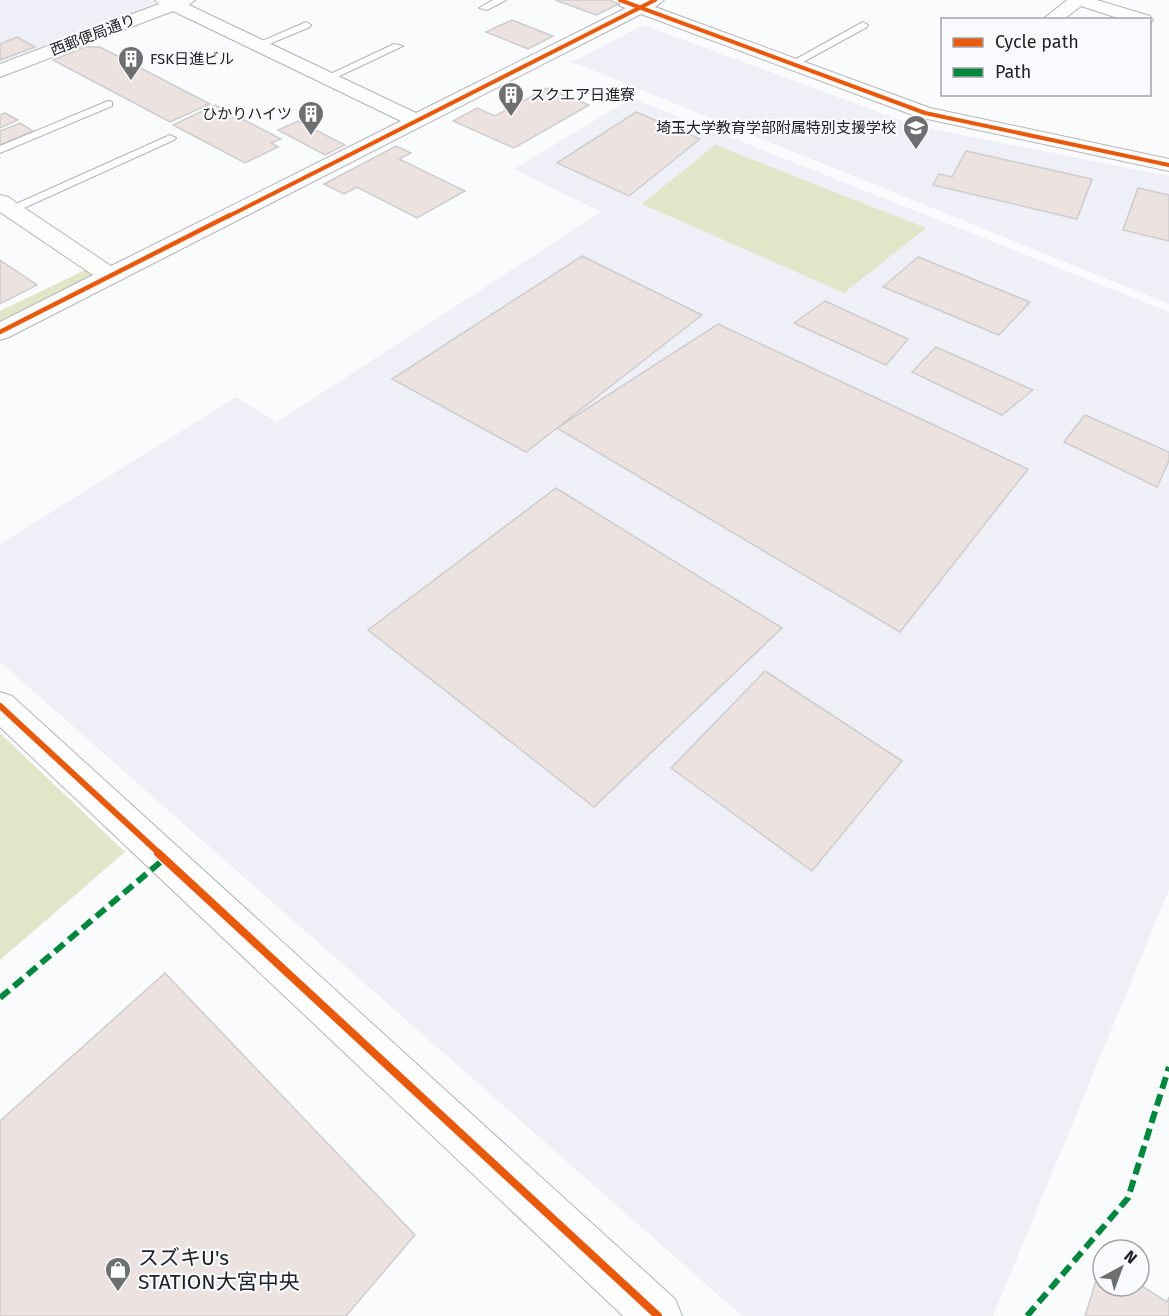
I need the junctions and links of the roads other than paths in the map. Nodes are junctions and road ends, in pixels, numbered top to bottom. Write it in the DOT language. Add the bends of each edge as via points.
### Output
graph roads {
  1 [pos="501,0"];
  2 [pos="620,0"];
  3 [pos="1079,0"];
  4 [pos="174,2"];
  5 [pos="648,4"];
  6 [pos="484,8"];
  7 [pos="1055,18"];
  8 [pos="1138,18"];
  9 [pos="306,25"];
  10 [pos="863,25"];
  11 [pos="258,45"];
  12 [pos="399,46"];
  13 [pos="792,64"];
  14 [pos="0,70"];
  15 [pos="327,78"];
  16 [pos="942,101"];
  17 [pos="108,104"];
  18 [pos="925,113"];
  19 [pos="417,121"];
  20 [pos="170,138"];
  21 [pos="0,150"];
  22 [pos="1169,165"];
  23 [pos="5,205"];
  24 [pos="111,276"];
  25 [pos="0,332"];
  26 [pos="0,706"];
  27 [pos="658,1316"];
  1 -- 6 [label="lane"];
  2 -- 5 [label="street"];
  3 -- 7 [label="street"];
  3 -- 8 [label="street"];
  4 -- 11 [label="street"];
  4 -- 14 [label="street, 西郵便局通り"];
  5 -- 13 [label="street"];
  5 -- 19 [label="street"];
  9 -- 11 [label="lane"];
  10 -- 13 [label="lane"];
  11 -- 15 [label="street"];
  12 -- 15 [label="lane"];
  13 -- 18 [label="street"];
  15 -- 19 [label="street"];
  16 -- 18 [label="street"];
  17 -- 21 [label="lane"];
  18 -- 22 [label="street"];
  19 -- 24 [label="street"];
  20 -- 23 [label="lane"];
  23 -- 24 [label="street"];
  24 -- 25 [label="street"];
  26 -- 27 [label="street"];
}
